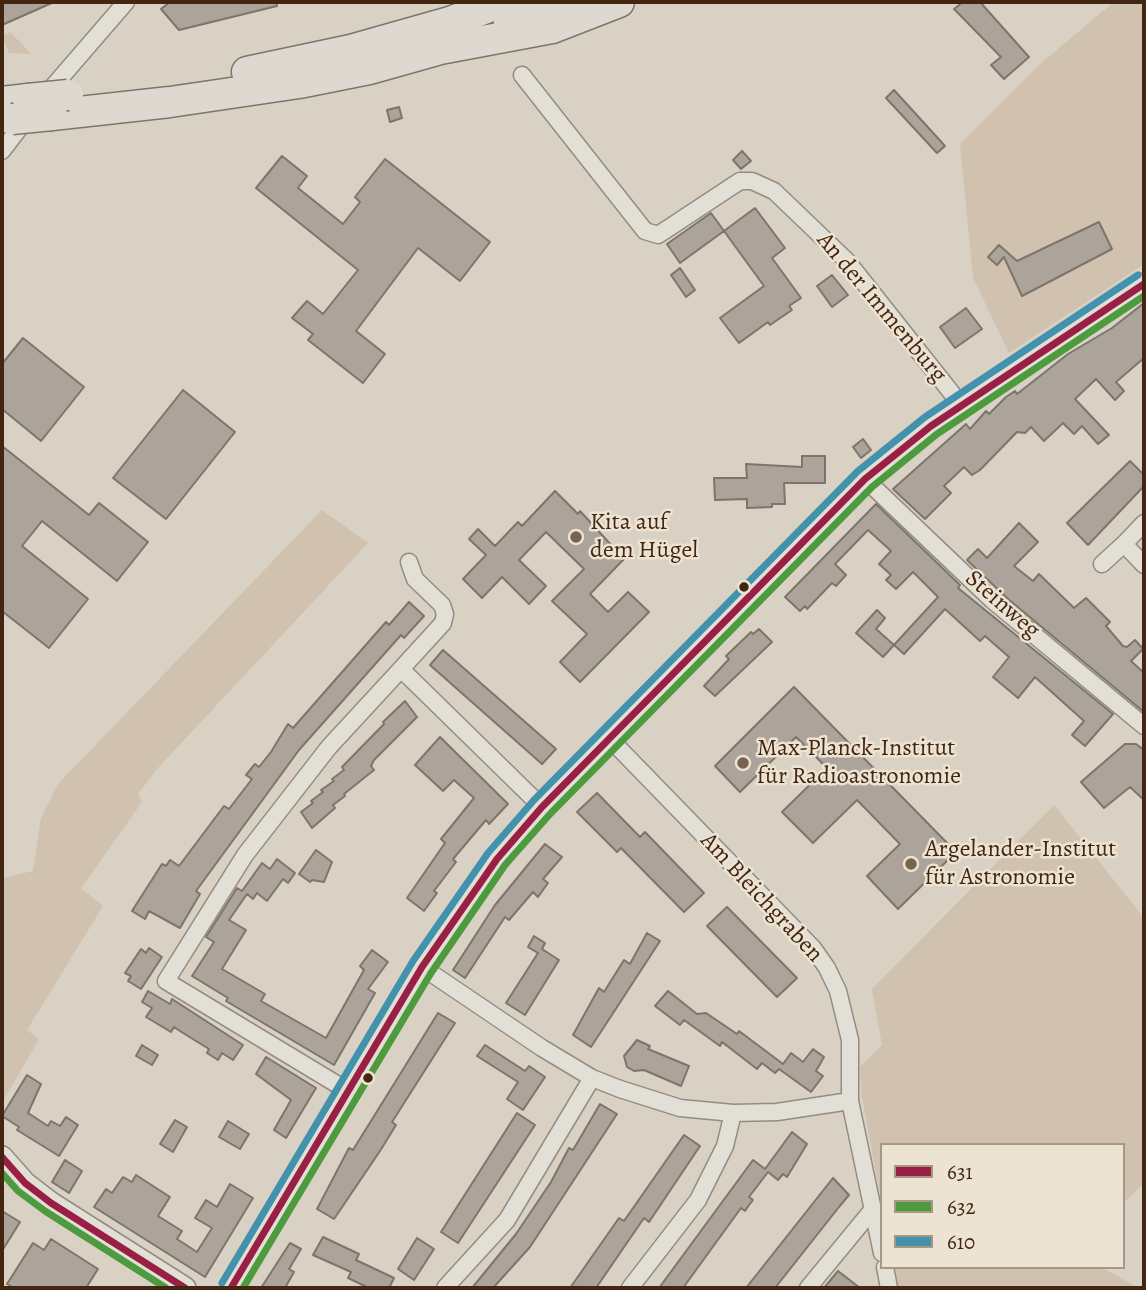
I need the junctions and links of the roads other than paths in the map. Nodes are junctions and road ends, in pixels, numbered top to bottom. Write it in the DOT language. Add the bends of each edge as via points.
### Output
graph roads {
  1 [pos="126,2"];
  2 [pos="458,2"];
  3 [pos="502,2"];
  4 [pos="560,2"];
  5 [pos="619,2"];
  6 [pos="440,49"];
  7 [pos="351,50"];
  8 [pos="523,75"];
  9 [pos="27,108"];
  10 [pos="2,151"];
  11 [pos="1144,284"];
  12 [pos="962,406"];
  13 [pos="865,478"];
  14 [pos="1144,523"];
  15 [pos="1124,544"];
  16 [pos="409,562"];
  17 [pos="1102,564"];
  18 [pos="1144,565"];
  19 [pos="401,669"];
  20 [pos="1144,726"];
  21 [pos="609,738"];
  22 [pos="541,807"];
  23 [pos="422,967"];
  24 [pos="592,1078"];
  25 [pos="348,1091"];
  26 [pos="850,1101"];
  27 [pos="733,1113"];
  28 [pos="2,1157"];
  29 [pos="873,1209"];
  30 [pos="880,1243"];
  31 [pos="885,1269"];
  32 [pos="185,1288"];
  33 [pos="231,1288"];
  34 [pos="445,1288"];
  35 [pos="630,1288"];
  36 [pos="808,1288"];
  37 [pos="889,1288"];
  1 -- 10 [label="street"];
  2 -- 7 [label="highway"];
  3 -- 7 [label="highway"];
  4 -- 6 [label="highway"];
  5 -- 6 [label="highway" via="552,28"];
  6 -- 9 [label="highway" via="299,83 170,102"];
  7 -- 9 [label="highway"];
  8 -- 12 [label="street, An der Immenburg" via="645,231 659,235 740,181 774,191 846,261"];
  11 -- 12 [label="street"];
  12 -- 13 [label="street"];
  13 -- 20 [label="street, Steinweg" via="992,600"];
  13 -- 21 [label="street"];
  14 -- 15 [label="street"];
  15 -- 17 [label="street"];
  15 -- 18 [label="street"];
  16 -- 19 [label="street" via="415,579 442,605 445,614 443,623"];
  19 -- 22 [label="street"];
  19 -- 25 [label="street" via="329,747 245,855 166,981"];
  21 -- 22 [label="street"];
  21 -- 26 [label="street, Am Bleichgraben" via="813,948 827,968 850,1040"];
  22 -- 23 [label="street" via="497,859"];
  23 -- 24 [label="street"];
  23 -- 25 [label="street"];
  24 -- 27 [label="street" via="680,1108"];
  24 -- 34 [label="street" via="507,1220"];
  25 -- 33 [label="street"];
  26 -- 27 [label="street"];
  26 -- 29 [label="street, Am Bleichgraben"];
  27 -- 35 [label="street" via="725,1146 698,1200"];
  28 -- 32 [label="street" via="51,1203"];
  29 -- 30 [label="street, Am Bleichgraben"];
  29 -- 36 [label="street"];
  31 -- 37 [label="street"];
}
